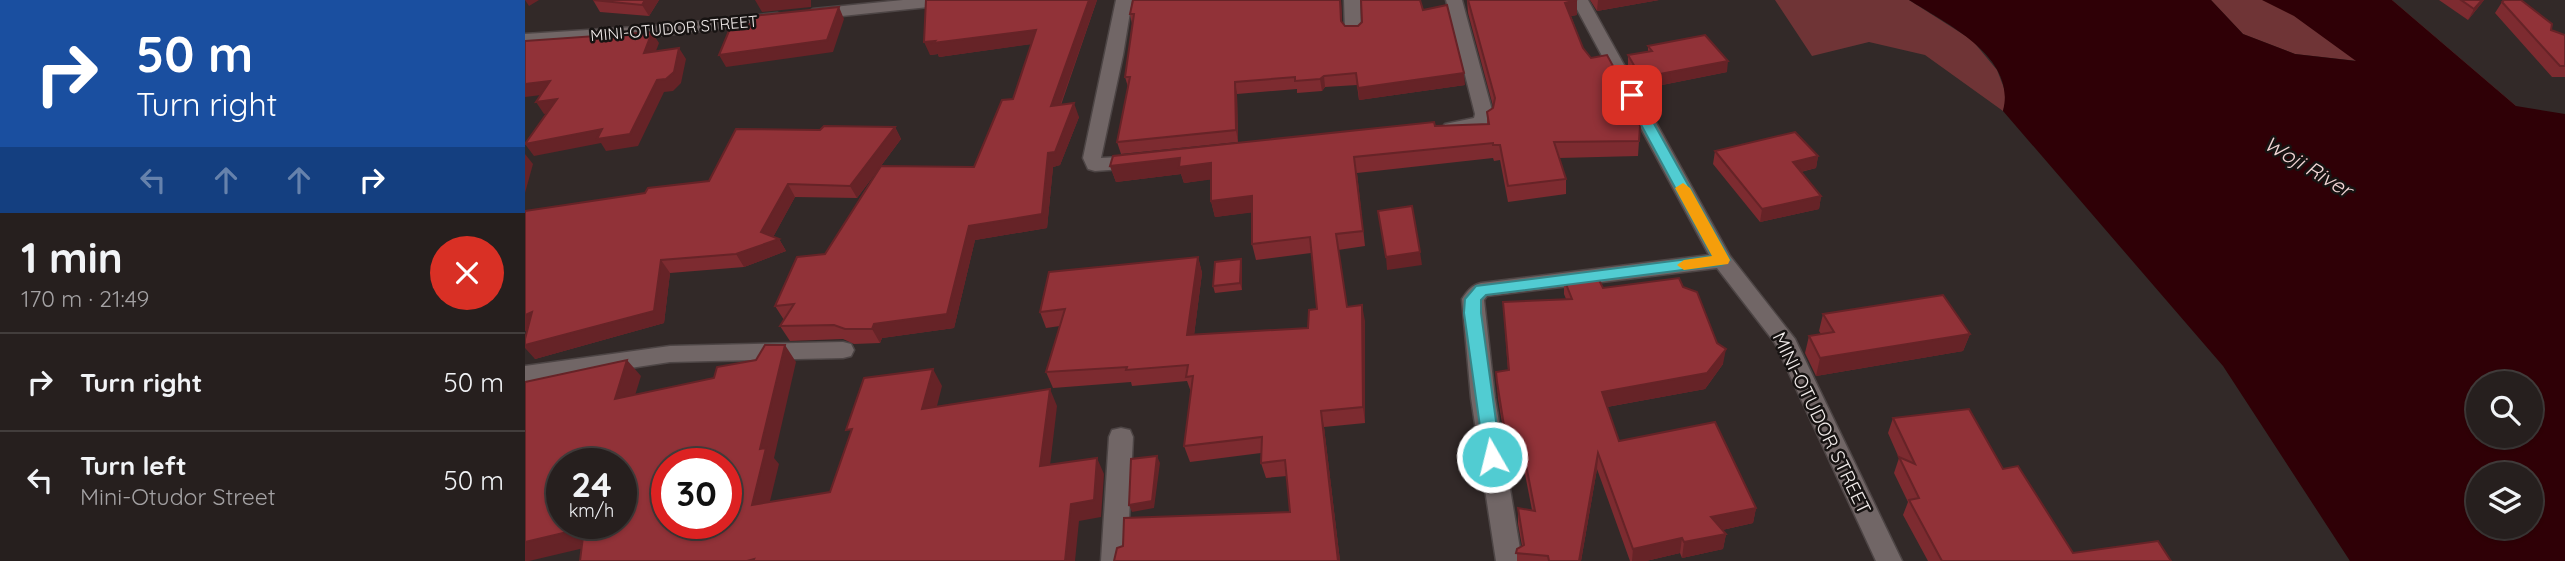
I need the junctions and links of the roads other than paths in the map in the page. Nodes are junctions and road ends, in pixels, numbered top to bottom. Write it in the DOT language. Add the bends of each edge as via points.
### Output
graph roads {
  1 [pos="948,0"];
  2 [pos="1123,0"];
  3 [pos="1352,0"];
  4 [pos="1454,0"];
  5 [pos="1580,0"];
  6 [pos="1353,32"];
  7 [pos="527,43"];
  8 [pos="1434,130"];
  9 [pos="1158,160"];
  10 [pos="1722,260"];
  11 [pos="843,351"];
  12 [pos="525,375"];
  13 [pos="1121,437"];
  14 [pos="1114,561"];
  15 [pos="1509,561"];
  16 [pos="1889,561"];
  1 -- 7 [label="street, MINI-OTUDOR STREET"];
  2 -- 9 [label="street" via="1092,158 1095,165 1103,166"];
  3 -- 6 [label="street"];
  4 -- 8 [label="street" via="1484,114 1476,125"];
  5 -- 10 [label="street, MINI-OTUDOR STREET"];
  10 -- 15 [label="street" via="1481,290 1473,299"];
  10 -- 16 [label="street, MINI-OTUDOR STREET" via="1784,339"];
  11 -- 12 [label="street" via="670,354"];
  13 -- 14 [label="street"];
}
